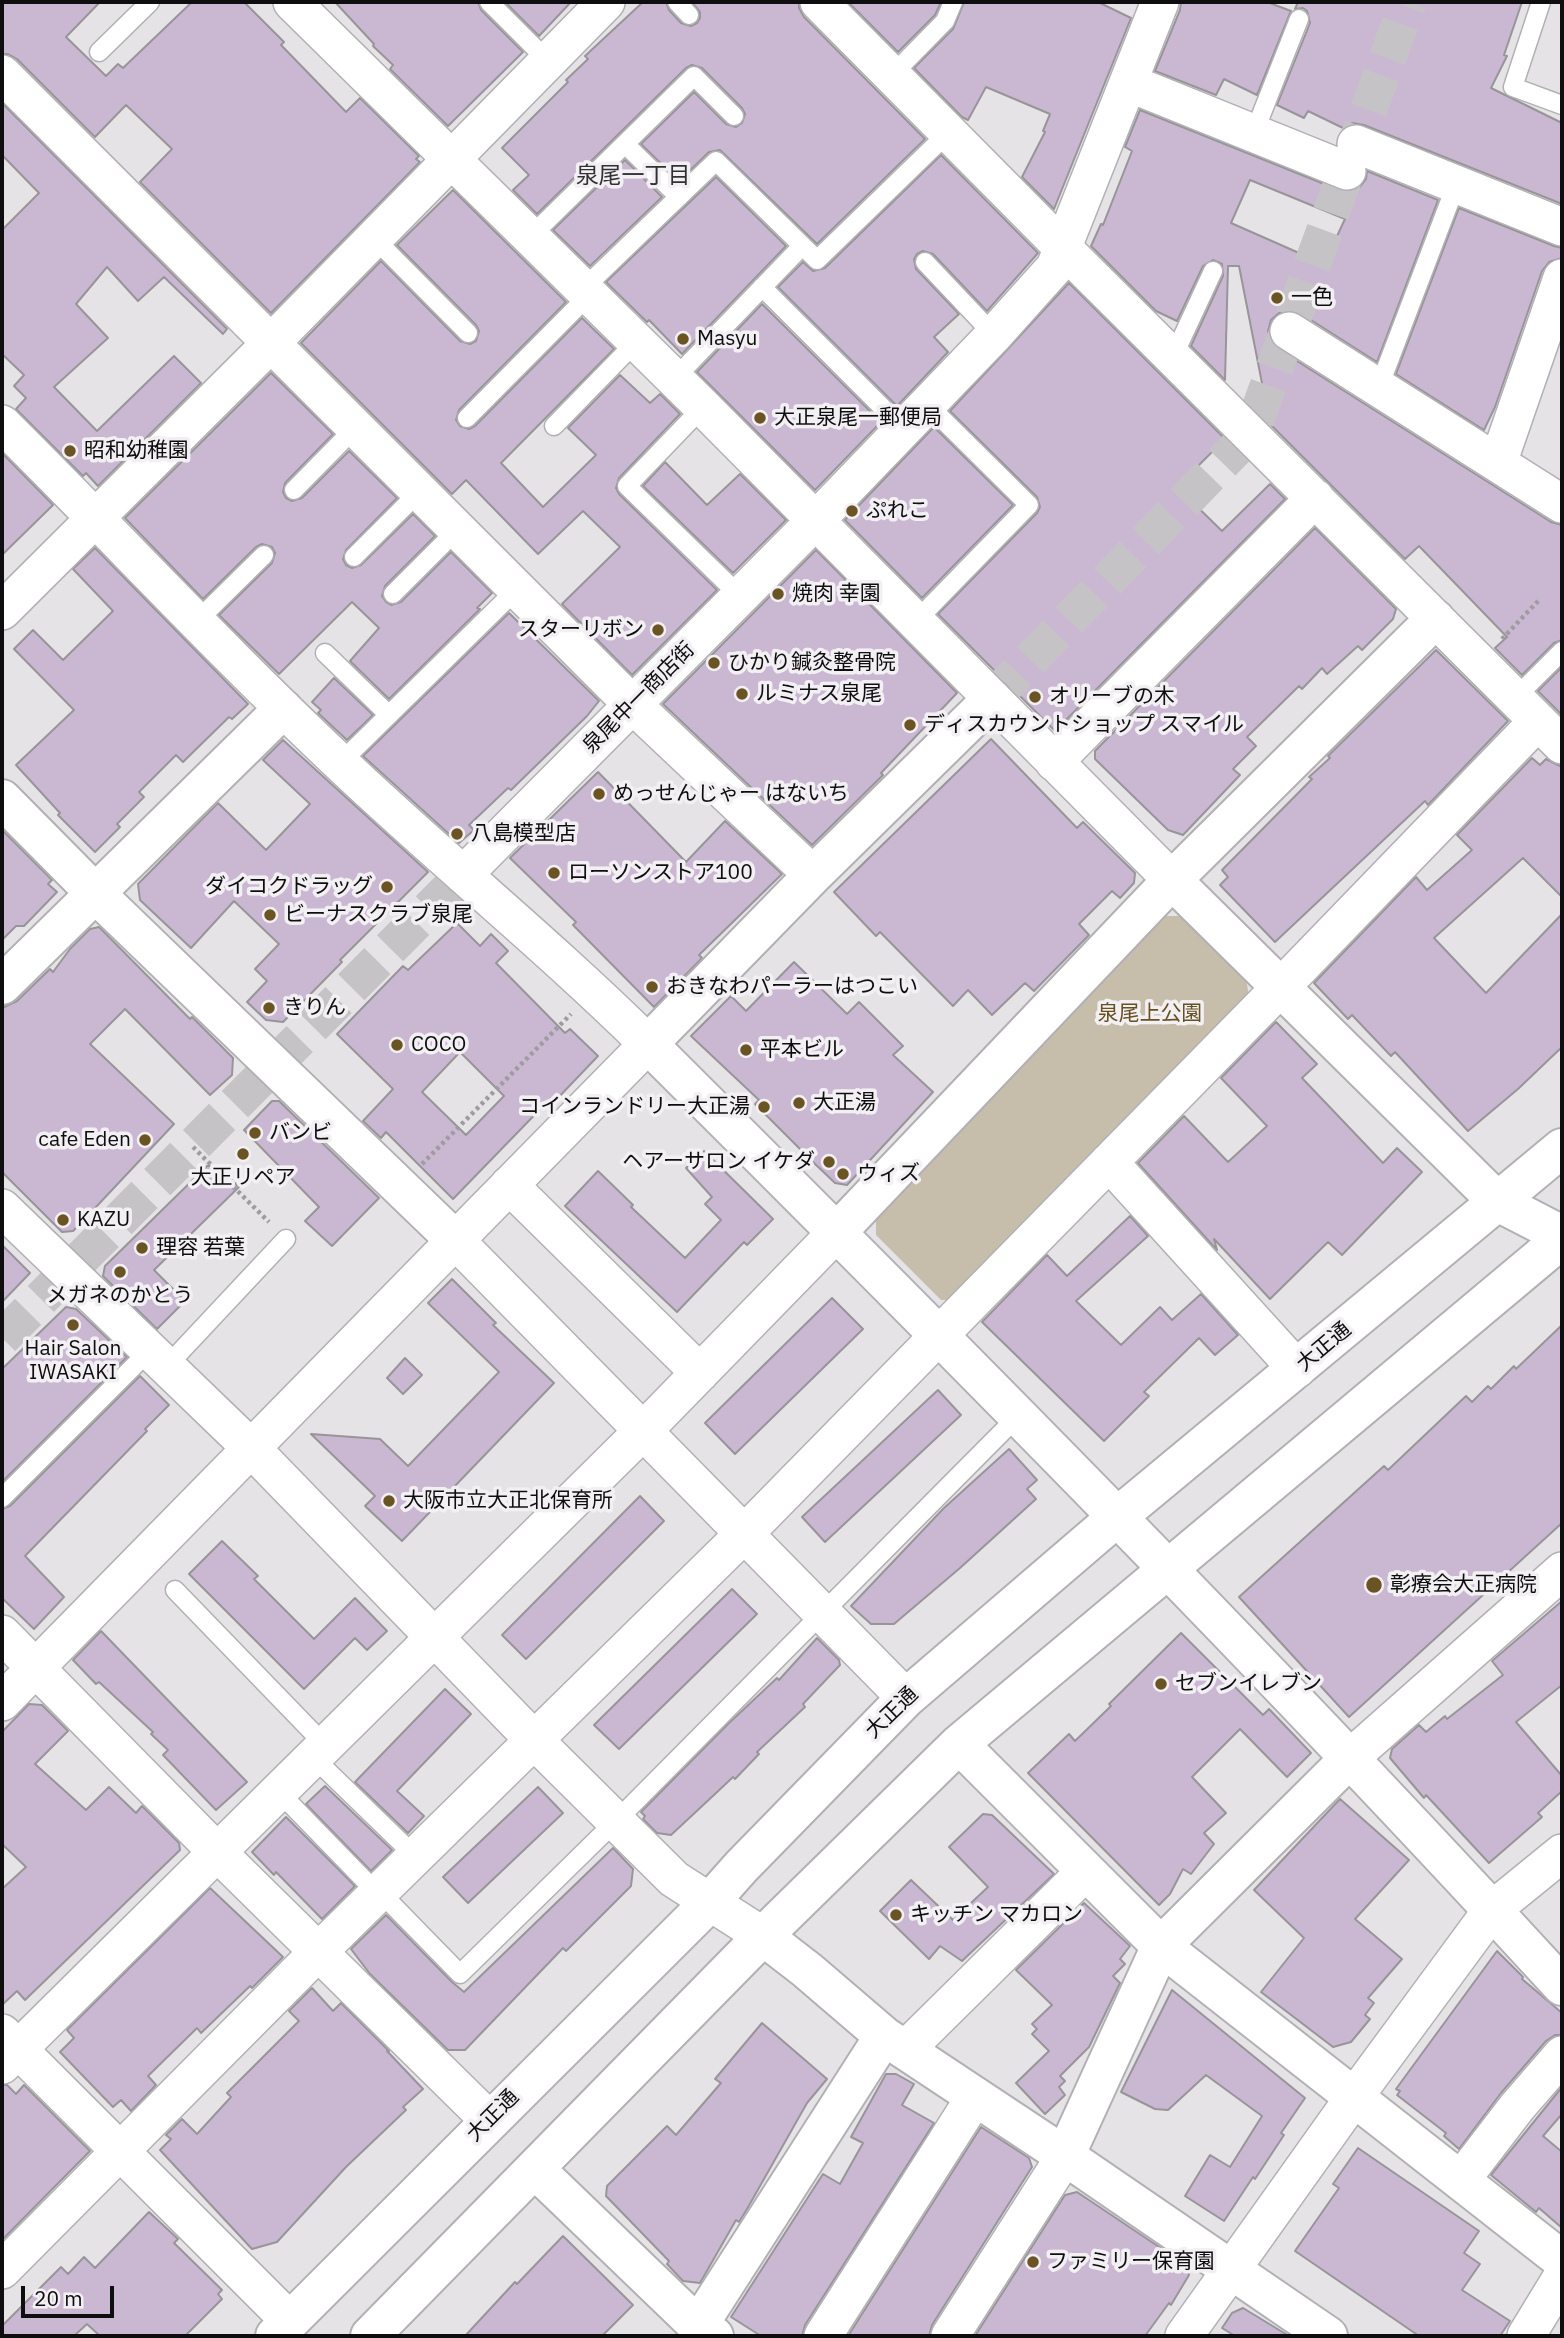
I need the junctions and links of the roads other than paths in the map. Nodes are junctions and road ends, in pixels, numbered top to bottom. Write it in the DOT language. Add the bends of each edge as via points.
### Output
graph roads {
  1 [pos="150,2"];
  2 [pos="292,2"];
  3 [pos="489,2"];
  4 [pos="606,2"];
  5 [pos="677,2"];
  6 [pos="819,2"];
  7 [pos="953,2"];
  8 [pos="1160,2"];
  9 [pos="1541,2"];
  10 [pos="690,15"];
  11 [pos="1299,19"];
  12 [pos="99,52"];
  13 [pos="548,61"];
  14 [pos="2,74"];
  15 [pos="892,75"];
  16 [pos="1129,83"];
  17 [pos="1562,105"];
  18 [pos="734,116"];
  19 [pos="948,133"];
  20 [pos="1254,134"];
  21 [pos="625,144"];
  22 [pos="452,159"];
  23 [pos="1457,185"];
  24 [pos="678,197"];
  25 [pos="1562,227"];
  26 [pos="530,237"];
  27 [pos="374,238"];
  28 [pos="802,246"];
  29 [pos="1064,249"];
  30 [pos="925,262"];
  31 [pos="1213,271"];
  32 [pos="1562,278"];
  33 [pos="762,287"];
  34 [pos="586,292"];
  35 [pos="1289,331"];
  36 [pos="468,333"];
  37 [pos="995,335"];
  38 [pos="637,341"];
  39 [pos="270,344"];
  40 [pos="1173,357"];
  41 [pos="674,379"];
  42 [pos="1379,387"];
  43 [pos="703,407"];
  44 [pos="915,416"];
  45 [pos="467,418"];
  46 [pos="2,424"];
  47 [pos="554,426"];
  48 [pos="355,428"];
  49 [pos="1498,463"];
  50 [pos="294,490"];
  51 [pos="419,492"];
  52 [pos="1315,498"];
  53 [pos="1562,504"];
  54 [pos="97,518"];
  55 [pos="816,520"];
  56 [pos="458,529"];
  57 [pos="264,555"];
  58 [pos="354,557"];
  59 [pos="517,589"];
  60 [pos="393,594"];
  61 [pos="740,596"];
  62 [pos="2,611"];
  63 [pos="1435,619"];
  64 [pos="197,621"];
  65 [pos="916,621"];
  66 [pos="1562,651"];
  67 [pos="325,653"];
  68 [pos="992,699"];
  69 [pos="632,704"];
  70 [pos="283,709"];
  71 [pos="389,715"];
  72 [pos="1538,721"];
  73 [pos="1054,762"];
  74 [pos="340,763"];
  75 [pos="2,799"];
  76 [pos="814,875"];
  77 [pos="463,876"];
  78 [pos="1172,880"];
  79 [pos="95,893"];
  80 [pos="2,985"];
  81 [pos="1280,988"];
  82 [pos="649,1044"];
  83 [pos="1562,1148"];
  84 [pos="1109,1162"];
  85 [pos="509,1185"];
  86 [pos="1498,1202"];
  87 [pos="2,1208"];
  88 [pos="837,1232"];
  89 [pos="1562,1237"];
  90 [pos="286,1239"];
  91 [pos="455,1240"];
  92 [pos="939,1337"];
  93 [pos="158,1358"];
  94 [pos="1297,1369"];
  95 [pos="700,1373"];
  96 [pos="1018,1416"];
  97 [pos="644,1430"];
  98 [pos="252,1449"];
  99 [pos="2,1498"];
  100 [pos="1117,1517"];
  101 [pos="746,1532"];
  102 [pos="1168,1570"];
  103 [pos="1562,1571"];
  104 [pos="175,1590"];
  105 [pos="824,1613"];
  106 [pos="2,1634"];
  107 [pos="435,1636"];
  108 [pos="35,1669"];
  109 [pos="906,1698"];
  110 [pos="2,1702"];
  111 [pos="535,1741"];
  112 [pos="958,1744"];
  113 [pos="319,1751"];
  114 [pos="1350,1758"];
  115 [pos="278,1791"];
  116 [pos="616,1821"];
  117 [pos="217,1852"];
  118 [pos="1562,1853"];
  119 [pos="416,1857"];
  120 [pos="1085,1872"];
  121 [pos="379,1893"];
  122 [pos="710,1902"];
  123 [pos="1492,1910"];
  124 [pos="763,1936"];
  125 [pos="1161,1946"];
  126 [pos="318,1952"];
  127 [pos="1562,1986"];
  128 [pos="894,2043"];
  129 [pos="7,2048"];
  130 [pos="1562,2055"];
  131 [pos="1355,2096"];
  132 [pos="975,2097"];
  133 [pos="489,2120"];
  134 [pos="120,2149"];
  135 [pos="1065,2156"];
  136 [pos="536,2169"];
  137 [pos="1461,2180"];
  138 [pos="1562,2260"];
  139 [pos="2,2270"];
  140 [pos="1231,2271"];
  141 [pos="1562,2277"];
  142 [pos="283,2329"];
  143 [pos="701,2333"];
  144 [pos="370,2336"];
  145 [pos="823,2336"];
  146 [pos="950,2336"];
  147 [pos="1184,2336"];
  148 [pos="1328,2336"];
  149 [pos="1526,2336"];
  1 -- 12 [label="lane"];
  2 -- 22 [label="street"];
  3 -- 13 [label="lane"];
  4 -- 13 [label="street"];
  5 -- 10 [label="lane"];
  6 -- 15 [label="street"];
  7 -- 15 [label="lane" via="945,21"];
  8 -- 16 [label="street, 泉尾中一商店街"];
  9 -- 17 [label="lane" via="1513,87"];
  11 -- 20 [label="lane"];
  13 -- 22 [label="street"];
  14 -- 39 [label="street"];
  15 -- 19 [label="street"];
  16 -- 20 [label="street"];
  16 -- 29 [label="street, 泉尾中一商店街"];
  18 -- 21 [label="lane" via="694,76"];
  19 -- 28 [label="lane" via="817,260"];
  19 -- 29 [label="street"];
  20 -- 23 [label="street"];
  21 -- 24 [label="lane"];
  21 -- 26 [label="lane"];
  22 -- 26 [label="street"];
  22 -- 27 [label="street"];
  23 -- 25 [label="street"];
  23 -- 42 [label="lane"];
  24 -- 28 [label="lane" via="716,161"];
  24 -- 34 [label="lane"];
  26 -- 34 [label="street"];
  27 -- 36 [label="lane"];
  27 -- 39 [label="street"];
  28 -- 33 [label="lane"];
  29 -- 37 [label="street, 泉尾中一商店街" via="1055,267"];
  29 -- 40 [label="street"];
  30 -- 37 [label="lane"];
  31 -- 40 [label="lane"];
  32 -- 49 [label="street"];
  33 -- 41 [label="lane"];
  33 -- 44 [label="lane"];
  34 -- 38 [label="street"];
  34 -- 45 [label="lane"];
  35 -- 42 [label="street"];
  37 -- 44 [label="street, 泉尾中一商店街"];
  38 -- 41 [label="street"];
  38 -- 47 [label="lane"];
  39 -- 48 [label="street"];
  39 -- 54 [label="street"];
  40 -- 52 [label="street"];
  41 -- 43 [label="street"];
  42 -- 49 [label="street"];
  43 -- 55 [label="street"];
  43 -- 61 [label="lane" via="627,486"];
  44 -- 55 [label="street, 泉尾中一商店街"];
  44 -- 65 [label="lane" via="1029,505"];
  46 -- 54 [label="street"];
  48 -- 50 [label="lane"];
  48 -- 51 [label="street"];
  49 -- 53 [label="street"];
  51 -- 56 [label="street"];
  51 -- 58 [label="lane"];
  52 -- 63 [label="street"];
  52 -- 73 [label="street"];
  54 -- 62 [label="street"];
  54 -- 64 [label="street"];
  55 -- 61 [label="street, 泉尾中一商店街"];
  55 -- 65 [label="street"];
  56 -- 59 [label="street"];
  56 -- 60 [label="lane"];
  57 -- 64 [label="lane"];
  59 -- 69 [label="street"];
  59 -- 71 [label="lane"];
  61 -- 69 [label="street, 泉尾中一商店街"];
  63 -- 72 [label="street"];
  63 -- 78 [label="street"];
  64 -- 70 [label="street"];
  65 -- 68 [label="street"];
  66 -- 72 [label="lane"];
  67 -- 71 [label="lane"];
  68 -- 73 [label="street"];
  68 -- 76 [label="street"];
  69 -- 76 [label="street"];
  69 -- 77 [label="street, 泉尾中一商店街"];
  70 -- 74 [label="street"];
  70 -- 79 [label="street"];
  71 -- 74 [label="lane"];
  72 -- 81 [label="street"];
  73 -- 78 [label="street"];
  74 -- 77 [label="street"];
  75 -- 79 [label="street"];
  76 -- 82 [label="street"];
  77 -- 82 [label="street"];
  78 -- 81 [label="street"];
  78 -- 88 [label="street"];
  79 -- 80 [label="street"];
  79 -- 91 [label="street"];
  81 -- 84 [label="street"];
  81 -- 86 [label="street"];
  82 -- 85 [label="street"];
  82 -- 88 [label="street"];
  83 -- 86 [label="street, 大正通"];
  84 -- 92 [label="street"];
  84 -- 94 [label="street"];
  85 -- 91 [label="street"];
  85 -- 95 [label="street"];
  86 -- 89 [label="street"];
  86 -- 94 [label="street, 大正通"];
  87 -- 93 [label="street"];
  88 -- 92 [label="street"];
  88 -- 95 [label="street"];
  89 -- 102 [label="street"];
  90 -- 93 [label="lane"];
  91 -- 97 [label="street"];
  91 -- 98 [label="street"];
  92 -- 96 [label="street"];
  92 -- 101 [label="street"];
  93 -- 98 [label="street"];
  93 -- 99 [label="lane"];
  94 -- 100 [label="street, 大正通"];
  95 -- 97 [label="street"];
  96 -- 100 [label="street"];
  96 -- 105 [label="lane"];
  97 -- 101 [label="street"];
  97 -- 107 [label="street"];
  98 -- 107 [label="street"];
  98 -- 108 [label="street"];
  100 -- 102 [label="street"];
  100 -- 109 [label="street, 大正通"];
  101 -- 105 [label="street"];
  101 -- 111 [label="street"];
  102 -- 112 [label="street"];
  102 -- 114 [label="street"];
  103 -- 114 [label="street"];
  104 -- 113 [label="lane"];
  105 -- 109 [label="street"];
  105 -- 116 [label="lane"];
  106 -- 108 [label="street"];
  107 -- 111 [label="street"];
  107 -- 113 [label="street"];
  108 -- 110 [label="street"];
  108 -- 117 [label="street"];
  109 -- 122 [label="street, 大正通"];
  111 -- 116 [label="street"];
  111 -- 119 [label="street"];
  112 -- 120 [label="street"];
  112 -- 124 [label="street"];
  113 -- 115 [label="street"];
  113 -- 119 [label="lane"];
  114 -- 123 [label="street"];
  114 -- 125 [label="street"];
  115 -- 117 [label="street"];
  115 -- 121 [label="lane"];
  116 -- 121 [label="lane" via="460,1974"];
  116 -- 122 [label="street" via="674,1879"];
  117 -- 126 [label="street"];
  117 -- 129 [label="street"];
  118 -- 123 [label="street"];
  119 -- 121 [label="street"];
  120 -- 125 [label="street"];
  120 -- 128 [label="street"];
  121 -- 126 [label="street"];
  122 -- 124 [label="street"];
  122 -- 133 [label="street, 大正通"];
  123 -- 127 [label="street"];
  123 -- 131 [label="street"];
  124 -- 128 [label="street"];
  124 -- 136 [label="street"];
  125 -- 131 [label="street"];
  125 -- 135 [label="street"];
  126 -- 133 [label="street"];
  126 -- 134 [label="street"];
  128 -- 132 [label="street"];
  128 -- 143 [label="street"];
  129 -- 134 [label="street"];
  130 -- 137 [label="street"];
  131 -- 137 [label="street"];
  131 -- 140 [label="street"];
  132 -- 135 [label="street"];
  132 -- 145 [label="street"];
  133 -- 142 [label="street, 大正通"];
  134 -- 139 [label="street"];
  134 -- 142 [label="street"];
  135 -- 140 [label="street"];
  135 -- 146 [label="street"];
  136 -- 143 [label="street"];
  136 -- 144 [label="street"];
  137 -- 138 [label="street"];
  140 -- 147 [label="street"];
  140 -- 148 [label="street"];
  141 -- 149 [label="street"];
}
